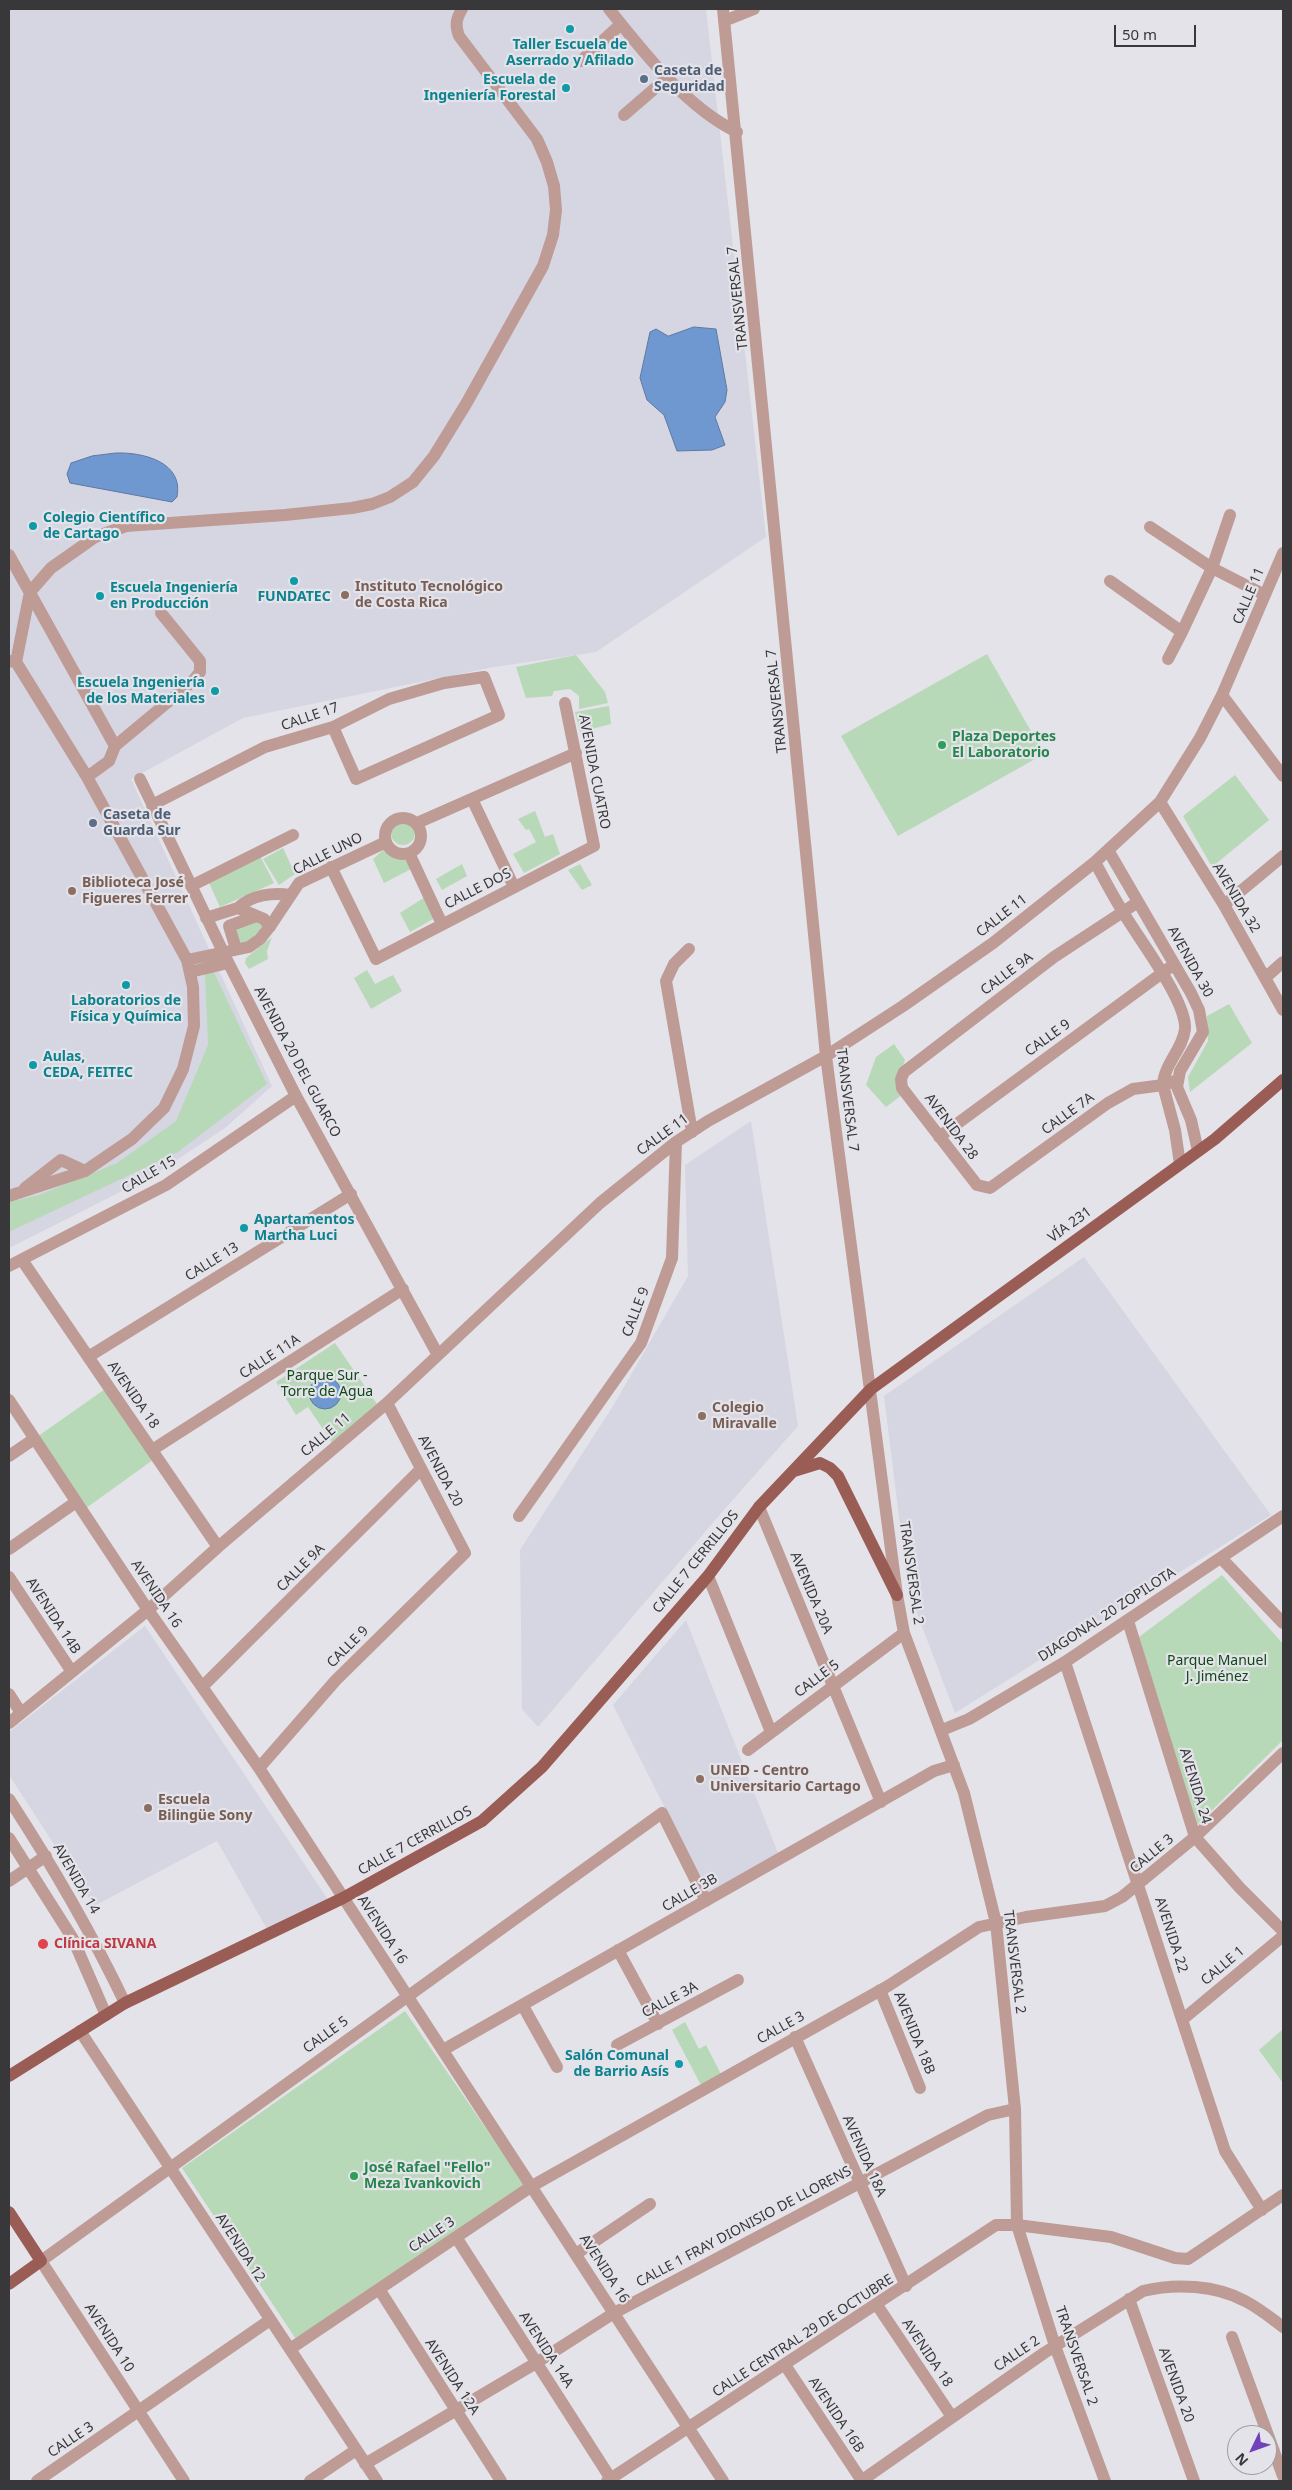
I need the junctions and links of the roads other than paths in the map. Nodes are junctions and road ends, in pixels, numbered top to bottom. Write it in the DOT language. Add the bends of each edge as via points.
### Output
graph roads {
  1 [pos="462,9"];
  2 [pos="609,9"];
  3 [pos="754,9"];
  4 [pos="724,15"];
  5 [pos="621,24"];
  6 [pos="581,61"];
  7 [pos="668,76"];
  8 [pos="624,115"];
  9 [pos="737,132"];
  10 [pos="1230,515"];
  11 [pos="1150,527"];
  12 [pos="1283,553"];
  13 [pos="9,555"];
  14 [pos="1212,568"];
  15 [pos="1110,582"];
  16 [pos="30,592"];
  17 [pos="1265,595"];
  18 [pos="161,613"];
  19 [pos="1182,632"];
  20 [pos="1168,659"];
  21 [pos="12,662"];
  22 [pos="1222,695"];
  23 [pos="565,703"];
  24 [pos="333,727"];
  25 [pos="115,746"];
  26 [pos="576,753"];
  27 [pos="1283,776"];
  28 [pos="86,777"];
  29 [pos="140,779"];
  30 [pos="472,799"];
  31 [pos="1160,802"];
  32 [pos="152,805"];
  33 [pos="417,824"];
  34 [pos="293,835"];
  35 [pos="386,842"];
  36 [pos="594,846"];
  37 [pos="1108,850"];
  38 [pos="408,853"];
  39 [pos="1283,856"];
  40 [pos="1095,862"];
  41 [pos="331,867"];
  42 [pos="191,886"];
  43 [pos="514,887"];
  44 [pos="290,895"];
  45 [pos="1138,902"];
  46 [pos="1224,905"];
  47 [pos="238,908"];
  48 [pos="1123,913"];
  49 [pos="256,916"];
  50 [pos="206,918"];
  51 [pos="442,924"];
  52 [pos="270,927"];
  53 [pos="236,949"];
  54 [pos="689,949"];
  55 [pos="226,958"];
  56 [pos="1283,962"];
  57 [pos="1174,964"];
  58 [pos="188,966"];
  59 [pos="1163,973"];
  60 [pos="1265,978"];
  61 [pos="1283,1010"];
  62 [pos="826,1056"];
  63 [pos="901,1079"];
  64 [pos="1178,1080"];
  65 [pos="1283,1080"];
  66 [pos="1162,1085"];
  67 [pos="296,1096"];
  68 [pos="692,1132"];
  69 [pos="939,1137"];
  70 [pos="676,1142"];
  71 [pos="1198,1151"];
  72 [pos="1180,1164"];
  73 [pos="85,1171"];
  74 [pos="982,1188"];
  75 [pos="351,1194"];
  76 [pos="13,1195"];
  77 [pos="22,1260"];
  78 [pos="9,1266"];
  79 [pos="403,1290"];
  80 [pos="438,1355"];
  81 [pos="88,1357"];
  82 [pos="870,1389"];
  83 [pos="9,1400"];
  84 [pos="387,1403"];
  85 [pos="34,1439"];
  86 [pos="152,1450"];
  87 [pos="9,1456"];
  88 [pos="422,1469"];
  89 [pos="791,1472"];
  90 [pos="76,1502"];
  91 [pos="759,1506"];
  92 [pos="519,1516"];
  93 [pos="1283,1516"];
  94 [pos="218,1547"];
  95 [pos="9,1550"];
  96 [pos="465,1553"];
  97 [pos="1221,1558"];
  98 [pos="708,1576"];
  99 [pos="9,1577"];
  100 [pos="897,1595"];
  101 [pos="148,1610"];
  102 [pos="1128,1621"];
  103 [pos="1283,1623"];
  104 [pos="904,1633"];
  105 [pos="1065,1662"];
  106 [pos="72,1672"];
  107 [pos="833,1685"];
  108 [pos="202,1688"];
  109 [pos="9,1694"];
  110 [pos="21,1713"];
  111 [pos="9,1722"];
  112 [pos="942,1730"];
  113 [pos="771,1732"];
  114 [pos="748,1750"];
  115 [pos="1283,1753"];
  116 [pos="954,1765"];
  117 [pos="259,1768"];
  118 [pos="9,1799"];
  119 [pos="881,1802"];
  120 [pos="1195,1837"];
  121 [pos="9,1838"];
  122 [pos="46,1856"];
  123 [pos="28,1868"];
  124 [pos="9,1881"];
  125 [pos="1139,1885"];
  126 [pos="343,1898"];
  127 [pos="706,1901"];
  128 [pos="996,1922"];
  129 [pos="1283,1931"];
  130 [pos="1283,1936"];
  131 [pos="618,1950"];
  132 [pos="738,1980"];
  133 [pos="880,1990"];
  134 [pos="407,1995"];
  135 [pos="125,2004"];
  136 [pos="523,2006"];
  137 [pos="106,2015"];
  138 [pos="1182,2020"];
  139 [pos="658,2024"];
  140 [pos="80,2031"];
  141 [pos="795,2037"];
  142 [pos="617,2045"];
  143 [pos="443,2050"];
  144 [pos="557,2067"];
  145 [pos="9,2076"];
  146 [pos="920,2088"];
  147 [pos="1015,2109"];
  148 [pos="169,2167"];
  149 [pos="859,2184"];
  150 [pos="532,2186"];
  151 [pos="1283,2195"];
  152 [pos="650,2204"];
  153 [pos="1262,2210"];
  154 [pos="9,2212"];
  155 [pos="1017,2225"];
  156 [pos="456,2237"];
  157 [pos="576,2254"];
  158 [pos="41,2260"];
  159 [pos="9,2284"];
  160 [pos="906,2286"];
  161 [pos="379,2290"];
  162 [pos="1129,2299"];
  163 [pos="877,2305"];
  164 [pos="614,2313"];
  165 [pos="270,2320"];
  166 [pos="1283,2327"];
  167 [pos="1232,2338"];
  168 [pos="1055,2346"];
  169 [pos="290,2349"];
  170 [pos="536,2363"];
  171 [pos="784,2366"];
  172 [pos="455,2410"];
  173 [pos="140,2412"];
  174 [pos="952,2417"];
  175 [pos="689,2428"];
  176 [pos="356,2450"];
  177 [pos="365,2464"];
  178 [pos="1283,2476"];
  179 [pos="609,2480"];
  180 [pos="37,2481"];
  181 [pos="184,2481"];
  182 [pos="310,2481"];
  183 [pos="377,2481"];
  184 [pos="501,2481"];
  185 [pos="723,2481"];
  186 [pos="861,2481"];
  187 [pos="1105,2481"];
  188 [pos="1194,2481"];
  1 -- 16 [label="street" via="457,18 459,36 537,140 549,170 556,210 553,234 543,266 434,456 413,482 372,504 286,515 126,526 95,537 71,552 51,568"];
  2 -- 5 [label="street"];
  3 -- 4 [label="street"];
  4 -- 9 [label="street, TRANSVERSAL 7"];
  5 -- 6 [label="street"];
  5 -- 7 [label="street"];
  7 -- 8 [label="street"];
  7 -- 9 [label="street" via="719,124"];
  9 -- 62 [label="street, TRANSVERSAL 7"];
  10 -- 14 [label="street"];
  11 -- 14 [label="street"];
  12 -- 17 [label="street, CALLE 11"];
  13 -- 16 [label="street"];
  14 -- 17 [label="street"];
  14 -- 19 [label="street"];
  15 -- 19 [label="street"];
  16 -- 21 [label="street"];
  16 -- 25 [label="street"];
  17 -- 22 [label="street, CALLE 11"];
  18 -- 25 [label="street" via="200,661 200,672"];
  19 -- 20 [label="street"];
  21 -- 28 [label="street"];
  22 -- 27 [label="street"];
  22 -- 31 [label="street, CALLE 11" via="1200,738"];
  23 -- 26 [label="street, AVENIDA CUATRO"];
  24 -- 24 [label="street, CALLE 17" via="389,699 444,683 484,677 499,715 356,779"];
  24 -- 32 [label="street, CALLE 17" via="265,747"];
  25 -- 28 [label="street" via="109,761"];
  26 -- 30 [label="street"];
  26 -- 36 [label="street, AVENIDA CUATRO"];
  28 -- 58 [label="street"];
  29 -- 32 [label="street, AVENIDA 20 DEL GUARCO"];
  30 -- 33 [label="street"];
  30 -- 43 [label="street"];
  31 -- 37 [label="street, CALLE 11"];
  31 -- 46 [label="street, AVENIDA 32"];
  32 -- 42 [label="street, AVENIDA 20 DEL GUARCO"];
  33 -- 35 [label="street" via="407,818 392,822 386,831"];
  33 -- 38 [label="street" via="421,837 415,850"];
  34 -- 42 [label="street"];
  35 -- 38 [label="street" via="397,853"];
  35 -- 41 [label="street, CALLE UNO"];
  36 -- 43 [label="street, CALLE DOS"];
  37 -- 40 [label="street, CALLE 11"];
  37 -- 45 [label="street, AVENIDA 30"];
  38 -- 51 [label="street"];
  39 -- 46 [label="street"];
  40 -- 48 [label="street, AVENIDA 30"];
  40 -- 62 [label="street, CALLE 11" via="992,943"];
  41 -- 44 [label="street, CALLE UNO" via="299,883"];
  41 -- 51 [label="street, CALLE DOS" via="376,959"];
  42 -- 50 [label="street, AVENIDA 20 DEL GUARCO"];
  43 -- 51 [label="street, CALLE DOS"];
  44 -- 47 [label="street" via="277,893 259,897 244,902"];
  44 -- 52 [label="street, CALLE UNO"];
  45 -- 48 [label="street, CALLE 9A"];
  45 -- 57 [label="street, AVENIDA 30"];
  46 -- 60 [label="street, AVENIDA 32"];
  47 -- 49 [label="street"];
  47 -- 50 [label="street"];
  48 -- 59 [label="street, AVENIDA 30"];
  48 -- 63 [label="street, CALLE 9A" via="1054,957 904,1072"];
  49 -- 52 [label="street" via="264,918"];
  49 -- 53 [label="street" via="229,926"];
  50 -- 55 [label="street, AVENIDA 20 DEL GUARCO"];
  52 -- 53 [label="street, CALLE UNO" via="249,947"];
  53 -- 55 [label="street, CALLE UNO"];
  54 -- 68 [label="street" via="674,964 666,981"];
  55 -- 58 [label="street, CALLE UNO"];
  55 -- 67 [label="street, AVENIDA 20 DEL GUARCO"];
  56 -- 60 [label="street"];
  57 -- 59 [label="street, CALLE 9"];
  57 -- 64 [label="street, AVENIDA 30" via="1199,1010 1203,1032"];
  58 -- 73 [label="street" via="193,987 194,1026 183,1069 164,1108 132,1139"];
  59 -- 66 [label="street, AVENIDA 30" via="1182,1013 1185,1029"];
  59 -- 69 [label="street, CALLE 9"];
  60 -- 61 [label="street, AVENIDA 32"];
  62 -- 68 [label="street, CALLE 11"];
  62 -- 82 [label="street, TRANSVERSAL 7"];
  63 -- 69 [label="street, AVENIDA 28" via="902,1088"];
  64 -- 66 [label="street, CALLE 7A"];
  64 -- 71 [label="street" via="1177,1087"];
  65 -- 71 [label="main road, VÍA 231"];
  66 -- 72 [label="street" via="1175,1130"];
  66 -- 74 [label="street, CALLE 7A" via="1133,1089 1117,1098 990,1188"];
  67 -- 75 [label="street, AVENIDA 20 DEL GUARCO"];
  67 -- 77 [label="street, CALLE 15" via="166,1185"];
  68 -- 70 [label="street, CALLE 11"];
  69 -- 74 [label="street, AVENIDA 28"];
  70 -- 80 [label="street, CALLE 11" via="600,1202"];
  70 -- 92 [label="street, CALLE 9" via="672,1258 641,1343"];
  71 -- 72 [label="main road, VÍA 231"];
  72 -- 82 [label="main road, VÍA 231"];
  73 -- 76 [label="street"];
  73 -- 76 [label="street" via="61,1160"];
  75 -- 79 [label="street, AVENIDA 20 DEL GUARCO"];
  75 -- 81 [label="street, CALLE 13"];
  77 -- 78 [label="street, CALLE 15"];
  77 -- 81 [label="street, AVENIDA 18"];
  79 -- 80 [label="street, AVENIDA 20 DEL GUARCO"];
  79 -- 86 [label="street, CALLE 11A"];
  80 -- 84 [label="street, CALLE 11"];
  81 -- 86 [label="street, AVENIDA 18"];
  82 -- 89 [label="main road, CALLE 7 CERRILLOS"];
  82 -- 100 [label="street, TRANSVERSAL 2"];
  83 -- 85 [label="street, AVENIDA 16"];
  84 -- 88 [label="street, AVENIDA 20"];
  84 -- 94 [label="street, CALLE 11"];
  85 -- 87 [label="street"];
  85 -- 90 [label="street, AVENIDA 16"];
  86 -- 94 [label="street, AVENIDA 18"];
  88 -- 96 [label="street, AVENIDA 20"];
  88 -- 108 [label="street, CALLE 9A"];
  89 -- 91 [label="main road, CALLE 7 CERRILLOS"];
  89 -- 100 [label="main road" via="820,1463 838,1476"];
  90 -- 95 [label="street"];
  90 -- 101 [label="street, AVENIDA 16"];
  91 -- 98 [label="main road, CALLE 7 CERRILLOS"];
  91 -- 107 [label="street, AVENIDA 20A"];
  93 -- 97 [label="street, DIAGONAL 20 ZOPILOTA"];
  94 -- 101 [label="street, CALLE 11"];
  96 -- 117 [label="street, CALLE 9" via="336,1680"];
  97 -- 102 [label="street, DIAGONAL 20 ZOPILOTA"];
  97 -- 103 [label="street"];
  98 -- 113 [label="street"];
  98 -- 126 [label="main road, CALLE 7 CERRILLOS" via="542,1767 482,1821"];
  99 -- 106 [label="street, AVENIDA 14B"];
  100 -- 104 [label="street, TRANSVERSAL 2"];
  101 -- 106 [label="street, CALLE 11"];
  101 -- 108 [label="street, AVENIDA 16"];
  102 -- 105 [label="street, DIAGONAL 20 ZOPILOTA"];
  102 -- 120 [label="street, AVENIDA 24"];
  104 -- 107 [label="street, CALLE 5"];
  104 -- 112 [label="street, TRANSVERSAL 2"];
  105 -- 112 [label="street, DIAGONAL 20 ZOPILOTA" via="969,1719"];
  105 -- 125 [label="street, AVENIDA 22"];
  106 -- 110 [label="street, CALLE 11"];
  107 -- 113 [label="street, CALLE 5"];
  107 -- 119 [label="street, AVENIDA 20A"];
  108 -- 117 [label="street, AVENIDA 16"];
  109 -- 110 [label="street"];
  110 -- 111 [label="street, CALLE 11"];
  112 -- 116 [label="street, TRANSVERSAL 2"];
  113 -- 114 [label="street, CALLE 5"];
  115 -- 120 [label="street, CALLE 3"];
  116 -- 119 [label="street, CALLE 3B" via="934,1771"];
  116 -- 128 [label="street, TRANSVERSAL 2"];
  117 -- 126 [label="street, AVENIDA 16"];
  118 -- 122 [label="street, AVENIDA 14"];
  119 -- 127 [label="street, CALLE 3B"];
  120 -- 125 [label="street, CALLE 3"];
  120 -- 129 [label="street, AVENIDA 24"];
  121 -- 123 [label="street"];
  122 -- 123 [label="street"];
  122 -- 135 [label="street, AVENIDA 14" via="88,1928"];
  123 -- 124 [label="street"];
  123 -- 137 [label="street" via="73,1939"];
  125 -- 128 [label="street, CALLE 3" via="1104,1906"];
  125 -- 138 [label="street, AVENIDA 22"];
  126 -- 134 [label="street, AVENIDA 16"];
  126 -- 135 [label="main road, CALLE 7 CERRILLOS"];
  127 -- 131 [label="street, CALLE 3B"];
  127 -- 134 [label="street, CALLE 5" via="662,1813"];
  128 -- 133 [label="street, CALLE 3" via="980,1927"];
  128 -- 147 [label="street, TRANSVERSAL 2"];
  130 -- 138 [label="street, CALLE 1"];
  131 -- 136 [label="street, CALLE 3B"];
  131 -- 139 [label="street"];
  132 -- 139 [label="street, CALLE 3A"];
  133 -- 141 [label="street, CALLE 3"];
  133 -- 146 [label="street, AVENIDA 18B"];
  134 -- 143 [label="street, AVENIDA 16"];
  134 -- 148 [label="street, CALLE 5"];
  135 -- 137 [label="main road, CALLE 7 CERRILLOS"];
  136 -- 143 [label="street, CALLE 3B"];
  136 -- 144 [label="street"];
  137 -- 140 [label="main road, CALLE 7 CERRILLOS"];
  138 -- 153 [label="street, AVENIDA 22" via="1225,2151"];
  139 -- 142 [label="street, CALLE 3A"];
  140 -- 145 [label="main road, CALLE 7 CERRILLOS"];
  140 -- 148 [label="street, AVENIDA 12"];
  141 -- 149 [label="street, AVENIDA 18A"];
  141 -- 150 [label="street, CALLE 3"];
  143 -- 150 [label="street, AVENIDA 16"];
  147 -- 149 [label="street, CALLE 1 FRAY DIONISIO DE LLORENS" via="988,2115"];
  147 -- 155 [label="street, TRANSVERSAL 2"];
  148 -- 158 [label="street, CALLE 5"];
  148 -- 165 [label="street, AVENIDA 12"];
  149 -- 160 [label="street, AVENIDA 18A"];
  149 -- 164 [label="street, CALLE 1 FRAY DIONISIO DE LLORENS"];
  150 -- 156 [label="street, CALLE 3"];
  150 -- 157 [label="street, AVENIDA 16"];
  151 -- 153 [label="street, CALLE CENTRAL 29 DE OCTUBRE"];
  152 -- 157 [label="street"];
  153 -- 155 [label="street, CALLE CENTRAL 29 DE OCTUBRE" via="1188,2258 1175,2258 1110,2237"];
  154 -- 158 [label="main road, AVENIDA 10"];
  155 -- 160 [label="street, CALLE CENTRAL 29 DE OCTUBRE" via="996,2225"];
  155 -- 168 [label="street, TRANSVERSAL 2"];
  156 -- 161 [label="street, CALLE 3"];
  156 -- 170 [label="street, AVENIDA 14A"];
  157 -- 164 [label="street, AVENIDA 16"];
  158 -- 159 [label="main road, CALLE 5"];
  158 -- 173 [label="street, AVENIDA 10"];
  160 -- 163 [label="street, CALLE CENTRAL 29 DE OCTUBRE"];
  161 -- 169 [label="street, CALLE 3"];
  161 -- 172 [label="street, AVENIDA 12A"];
  162 -- 166 [label="street, CALLE 2" via="1158,2287 1212,2290 1246,2301"];
  162 -- 168 [label="street, CALLE 2"];
  162 -- 188 [label="street, AVENIDA 20"];
  163 -- 171 [label="street, CALLE CENTRAL 29 DE OCTUBRE"];
  163 -- 174 [label="street, AVENIDA 18"];
  164 -- 170 [label="street, CALLE 1 FRAY DIONISIO DE LLORENS"];
  164 -- 175 [label="street, AVENIDA 16"];
  165 -- 169 [label="street, AVENIDA 12"];
  165 -- 173 [label="street, CALLE 3"];
  167 -- 178 [label="street"];
  168 -- 174 [label="street, CALLE 2"];
  168 -- 187 [label="street, TRANSVERSAL 2"];
  169 -- 176 [label="street, AVENIDA 12"];
  170 -- 172 [label="street, CALLE 1 FRAY DIONISIO DE LLORENS"];
  170 -- 179 [label="street, AVENIDA 14A"];
  171 -- 175 [label="street, CALLE CENTRAL 29 DE OCTUBRE"];
  171 -- 186 [label="street, AVENIDA 16B"];
  172 -- 177 [label="street, CALLE 1 FRAY DIONISIO DE LLORENS"];
  172 -- 184 [label="street, AVENIDA 12A"];
  173 -- 180 [label="street, CALLE 3"];
  173 -- 181 [label="street, AVENIDA 10"];
  174 -- 186 [label="street, CALLE 2"];
  175 -- 179 [label="street, CALLE CENTRAL 29 DE OCTUBRE"];
  175 -- 185 [label="street, AVENIDA 16"];
  176 -- 177 [label="street, AVENIDA 12"];
  176 -- 182 [label="street"];
  177 -- 183 [label="street, AVENIDA 12"];
}
